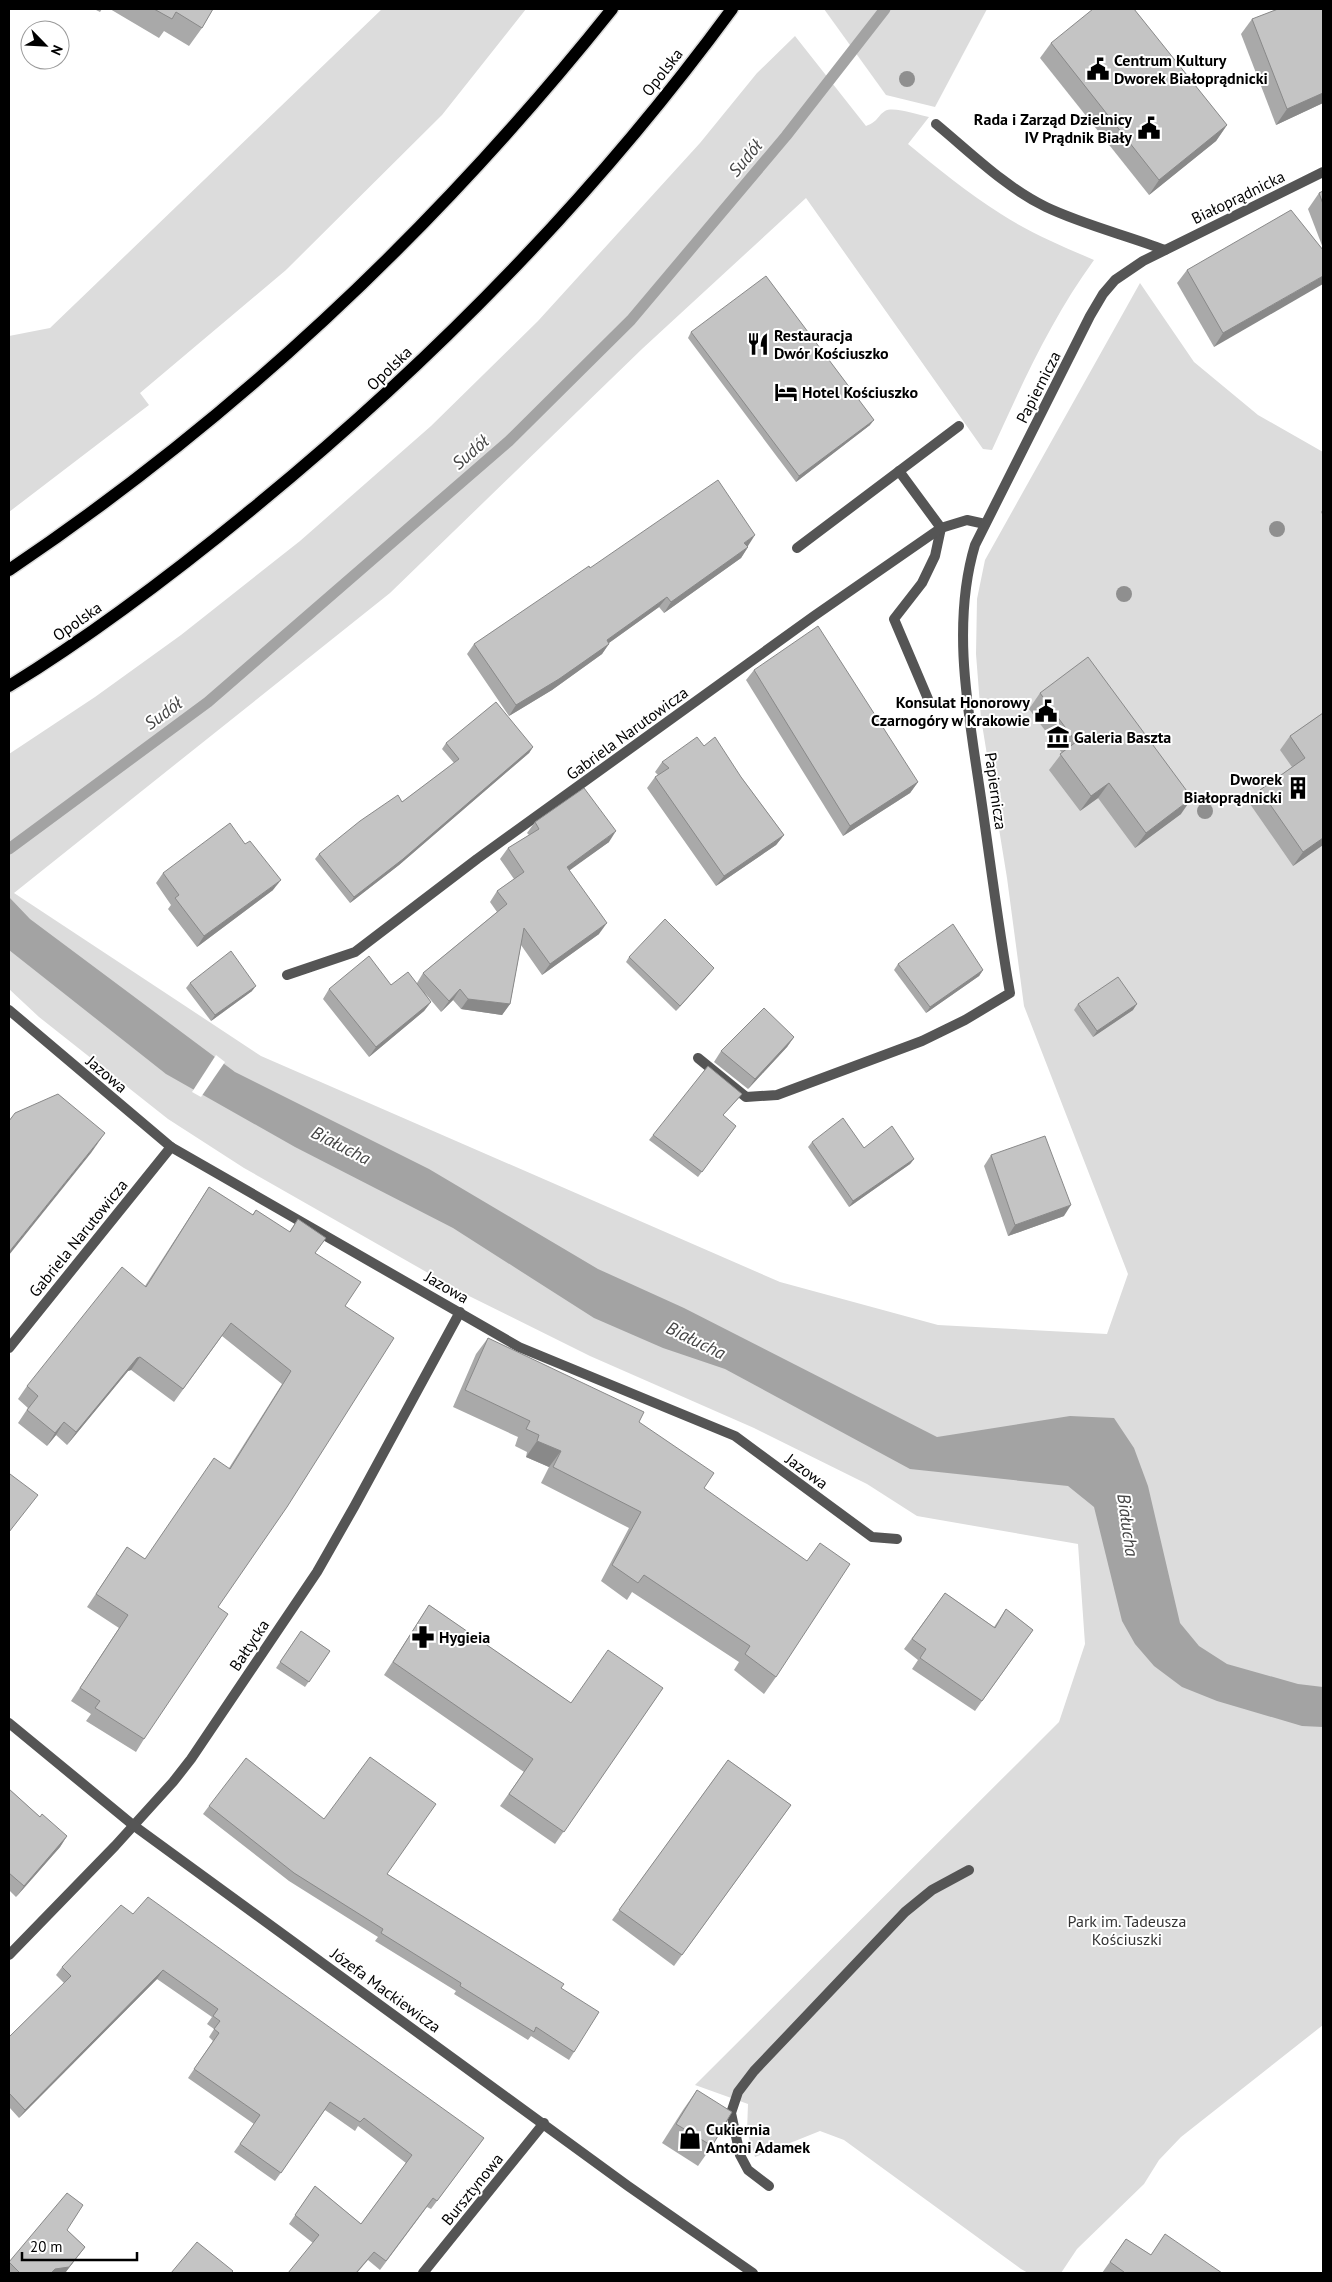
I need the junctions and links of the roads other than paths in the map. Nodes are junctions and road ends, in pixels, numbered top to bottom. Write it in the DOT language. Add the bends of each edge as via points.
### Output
graph roads {
  1 [pos="612,9"];
  2 [pos="732,9"];
  3 [pos="936,124"];
  4 [pos="1323,172"];
  5 [pos="1166,250"];
  6 [pos="959,426"];
  7 [pos="899,471"];
  8 [pos="985,524"];
  9 [pos="941,528"];
  10 [pos="797,548"];
  11 [pos="9,570"];
  12 [pos="9,686"];
  13 [pos="928,699"];
  14 [pos="287,975"];
  15 [pos="9,1010"];
  16 [pos="698,1058"];
  17 [pos="171,1147"];
  18 [pos="460,1312"];
  19 [pos="9,1348"];
  20 [pos="897,1539"];
  21 [pos="9,1723"];
  22 [pos="133,1825"];
  23 [pos="969,1870"];
  24 [pos="9,1955"];
  25 [pos="544,2123"];
  26 [pos="769,2186"];
  27 [pos="422,2273"];
  28 [pos="753,2273"];
  1 -- 11 [label="main road" via="565,68 442,206 339,306 204,425"];
  2 -- 12 [label="main road, Opolska" via="606,166 510,272 378,401 201,551"];
  3 -- 5 [label="street" via="1001,178 1032,199 1074,218"];
  4 -- 5 [label="street, Białoprądnicka"];
  5 -- 8 [label="street, Papiernicza" via="1115,280 1103,294"];
  6 -- 7 [label="street"];
  7 -- 9 [label="street"];
  7 -- 10 [label="street"];
  8 -- 9 [label="street, Gabriela Narutowicza" via="967,520"];
  8 -- 16 [label="street, Papiernicza" via="975,545 965,585 965,657 968,704 1010,993 922,1041 777,1095 746,1096"];
  9 -- 13 [label="street" via="935,556 922,583 894,619"];
  9 -- 14 [label="street, Gabriela Narutowicza" via="477,859 355,952"];
  15 -- 17 [label="street, Jazowa"];
  17 -- 18 [label="street, Jazowa"];
  17 -- 19 [label="street, Gabriela Narutowicza"];
  18 -- 20 [label="street, Jazowa" via="519,1347 735,1436 872,1537"];
  18 -- 22 [label="street, Bałtycka" via="316,1572 190,1759"];
  21 -- 22 [label="street, Józefa Mackiewicza"];
  22 -- 24 [label="street, Bałtycka"];
  22 -- 25 [label="street, Józefa Mackiewicza"];
  23 -- 26 [label="street" via="932,1890 906,1912 754,2071 738,2092 731,2113 740,2155 748,2170"];
  25 -- 27 [label="street, Bursztynowa"];
  25 -- 28 [label="street, Józefa Mackiewicza"];
}
